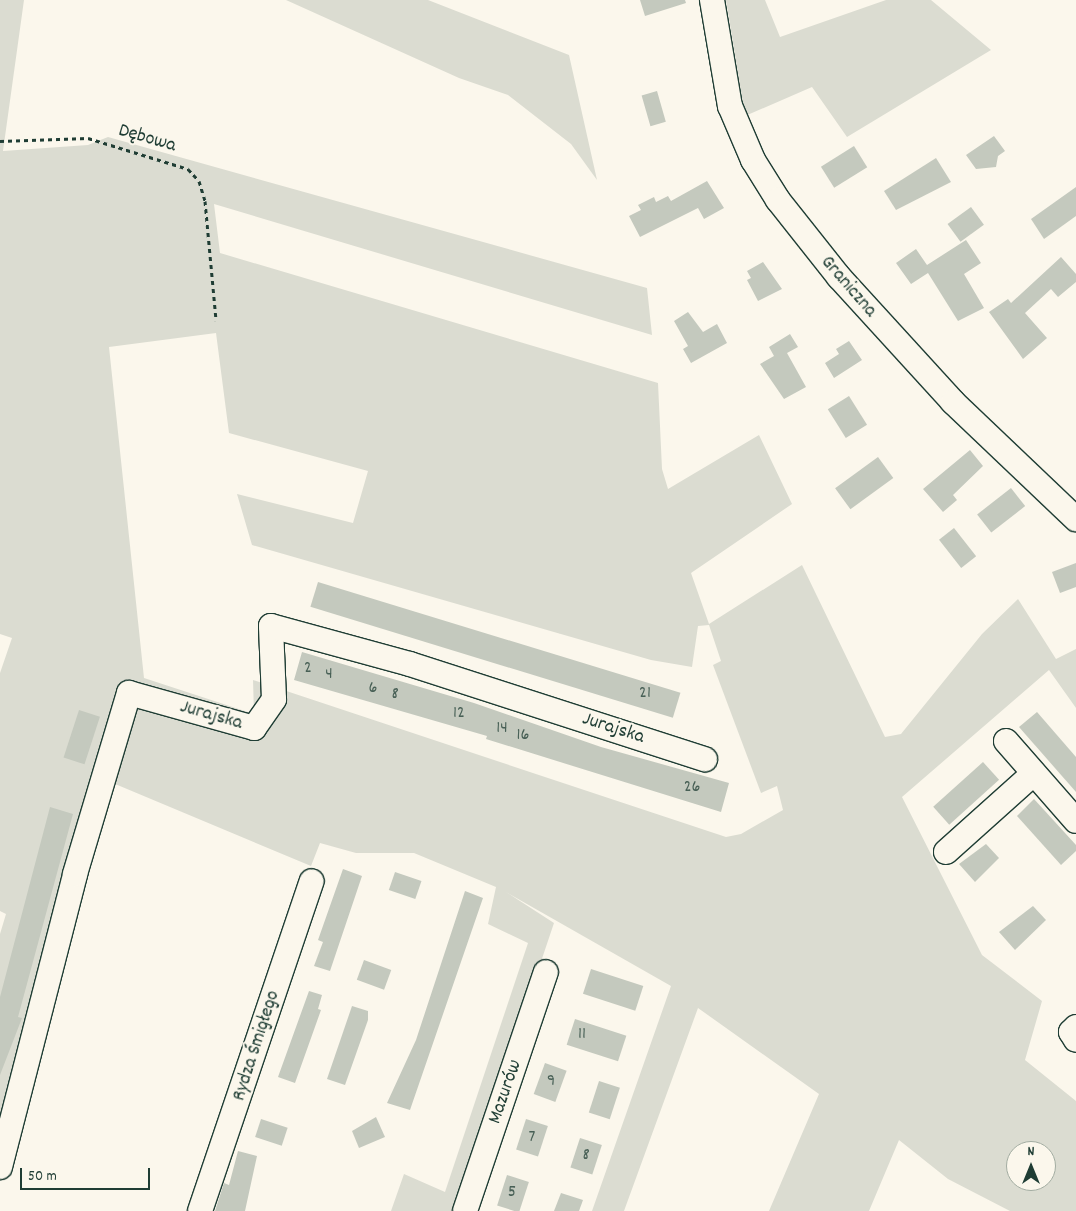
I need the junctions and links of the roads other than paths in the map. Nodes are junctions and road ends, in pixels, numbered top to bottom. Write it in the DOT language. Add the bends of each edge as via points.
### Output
graph roads {
  1 [pos="712,0"];
  2 [pos="1076,519"];
  3 [pos="1006,741"];
  4 [pos="705,759"];
  5 [pos="1034,773"];
  6 [pos="1076,821"];
  7 [pos="946,852"];
  8 [pos="312,881"];
  9 [pos="546,972"];
  10 [pos="1076,1027"];
  11 [pos="1076,1040"];
  12 [pos="0,1167"];
  13 [pos="200,1211"];
  14 [pos="465,1211"];
  1 -- 2 [label="street, Graniczna" via="730,106 753,160 778,200 839,277 953,402"];
  3 -- 5 [label="street"];
  4 -- 12 [label="street, Jurajska" via="410,664 272,626 274,699 254,728 129,692 75,874"];
  5 -- 6 [label="street"];
  5 -- 7 [label="street"];
  8 -- 13 [label="street, Rydza Śmigłego"];
  9 -- 14 [label="street, Mazurów"];
  10 -- 11 [label="street" via="1071,1032"];
}
